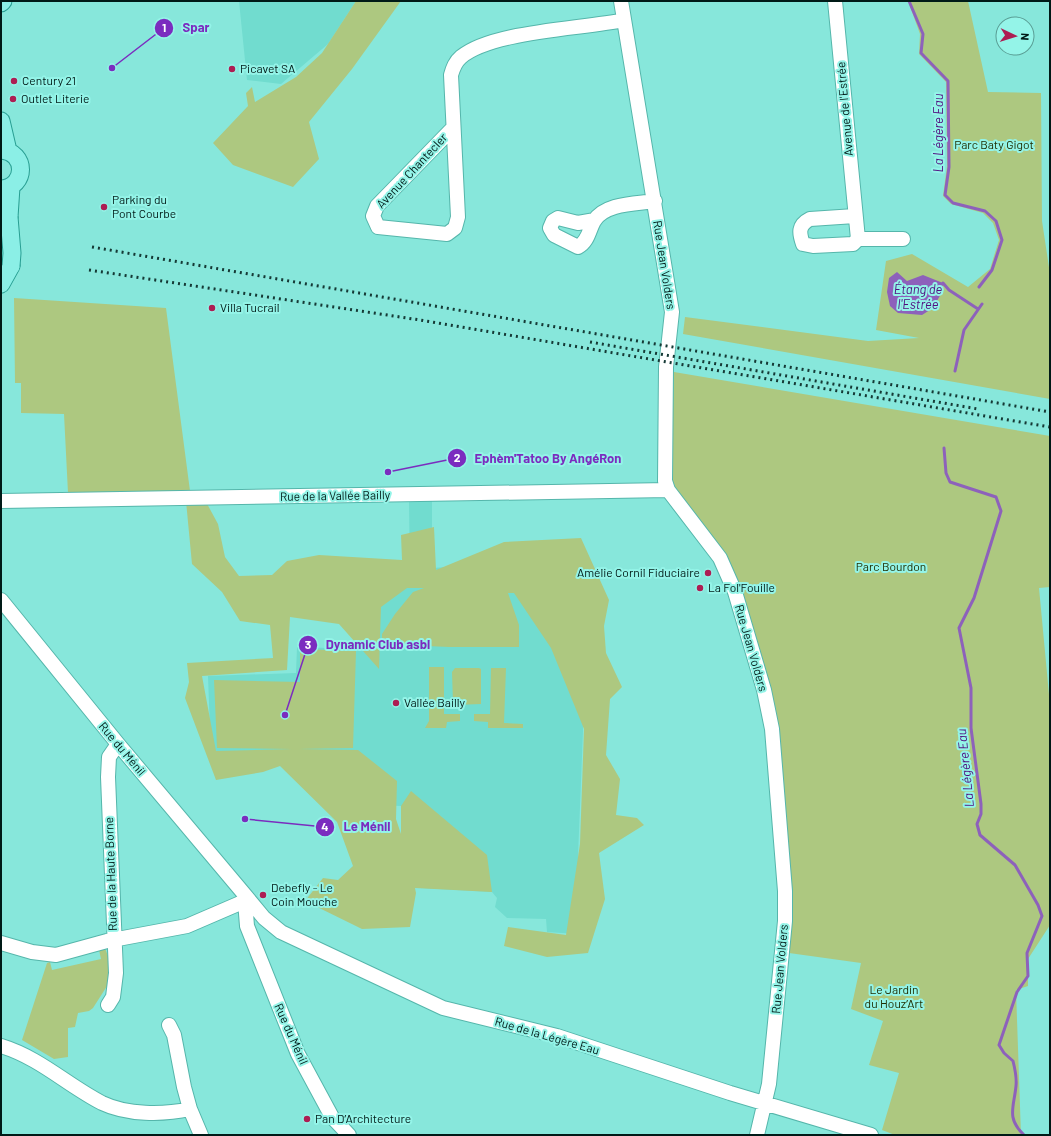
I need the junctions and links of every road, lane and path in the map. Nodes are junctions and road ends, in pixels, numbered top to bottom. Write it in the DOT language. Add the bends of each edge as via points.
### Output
graph roads {
  1 [pos="621,1"];
  2 [pos="835,1"];
  3 [pos="624,20"];
  4 [pos="1,121"];
  5 [pos="452,129"];
  6 [pos="4,151"];
  7 [pos="6,188"];
  8 [pos="654,201"];
  9 [pos="855,216"];
  10 [pos="595,220"];
  11 [pos="1,237"];
  12 [pos="858,239"];
  13 [pos="903,239"];
  14 [pos="6,264"];
  15 [pos="1,284"];
  16 [pos="668,490"];
  17 [pos="1,501"];
  18 [pos="1,600"];
  19 [pos="118,744"];
  20 [pos="245,898"];
  21 [pos="114,940"];
  22 [pos="1,943"];
  23 [pos="108,1005"];
  24 [pos="169,1026"];
  25 [pos="1,1046"];
  26 [pos="764,1103"];
  27 [pos="190,1109"];
  28 [pos="201,1135"];
  29 [pos="350,1135"];
  30 [pos="757,1135"];
  31 [pos="871,1135"];
  1 -- 3 [label="street, Rue Jean Volders"];
  2 -- 9 [label="street, Avenue de l'Estrée"];
  3 -- 5 [label="street, Avenue Chantecler" via="493,41 462,56 450,75"];
  3 -- 8 [label="street, Rue Jean Volders"];
  4 -- 6 [label="main road"];
  5 -- 5 [label="street, Avenue Chantecler" via="458,216 455,228 447,234 378,227 373,216 377,206"];
  6 -- 7 [label="main road" via="16,157 21,170 18,180"];
  7 -- 14 [label="main road, bridge" via="12,253"];
  8 -- 10 [label="street" via="614,207 604,211"];
  8 -- 16 [label="street, Rue Jean Volders" via="672,312 666,367 665,474"];
  9 -- 12 [label="street, Avenue de l'Estrée"];
  9 -- 12 [label="street" via="810,219 800,228 800,235 803,244 812,246 853,244"];
  11 -- 14 [label="main road"];
  12 -- 13 [label="street"];
  14 -- 15 [label="main road" via="6,278"];
  16 -- 17 [label="street, Rue de la Vallée Bailly"];
  16 -- 26 [label="street, Rue Jean Volders" via="715,550 735,592 764,690 772,729 785,891 785,921 769,1084"];
  18 -- 19 [label="street, Rue du Ménil"];
  19 -- 20 [label="street, Rue du Ménil"];
  19 -- 21 [label="street, Rue de la Haute Borne" via="109,757 108,777"];
  20 -- 21 [label="street" via="187,926"];
  20 -- 26 [label="street, Rue de la Légère Eau" via="281,932 443,1008 557,1036"];
  20 -- 29 [label="street, Rue du Ménil" via="247,926 298,1054 332,1117"];
  21 -- 22 [label="street" via="56,955 32,952"];
  21 -- 23 [label="street, Rue de la Haute Borne" via="115,986"];
  24 -- 27 [label="street" via="174,1035"];
  25 -- 27 [label="street" via="24,1053 104,1104 133,1111 166,1112"];
  26 -- 30 [label="street, Rue Jean Volders"];
  26 -- 31 [label="street, Rue de la Légère Eau"];
  27 -- 28 [label="street"];
}
